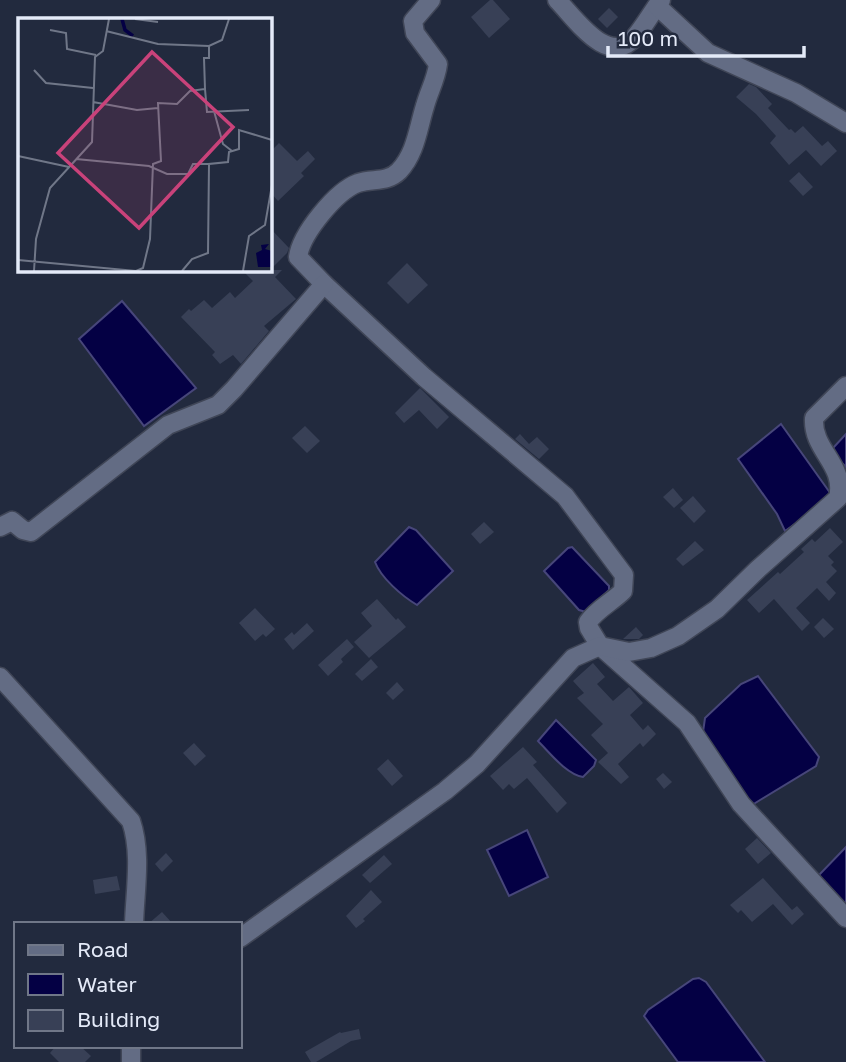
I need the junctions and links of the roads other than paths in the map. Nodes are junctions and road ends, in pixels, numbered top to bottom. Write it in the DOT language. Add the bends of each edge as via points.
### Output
graph roads {
  1 [pos="431,0"];
  2 [pos="557,0"];
  3 [pos="659,3"];
  4 [pos="846,123"];
  5 [pos="324,284"];
  6 [pos="846,387"];
  7 [pos="0,527"];
  8 [pos="600,646"];
  9 [pos="0,677"];
  10 [pos="846,918"];
  11 [pos="134,922"];
  12 [pos="242,937"];
  1 -- 5 [label="street" via="413,21 415,33 438,64 414,149 388,179 357,183 339,196 299,246 298,257"];
  2 -- 3 [label="street" via="610,47 622,47 634,38"];
  3 -- 4 [label="street" via="708,53 796,93"];
  5 -- 7 [label="street" via="218,405 168,425 32,532 12,522"];
  5 -- 8 [label="street" via="424,377 565,496 624,575 623,591 589,622"];
  6 -- 8 [label="street" via="814,418 818,438 842,475 838,498 717,609 678,636 629,652"];
  8 -- 10 [label="street" via="687,723 741,804"];
  8 -- 12 [label="street" via="573,658 485,756 445,790"];
  9 -- 11 [label="street" via="131,821 136,849"];
}
